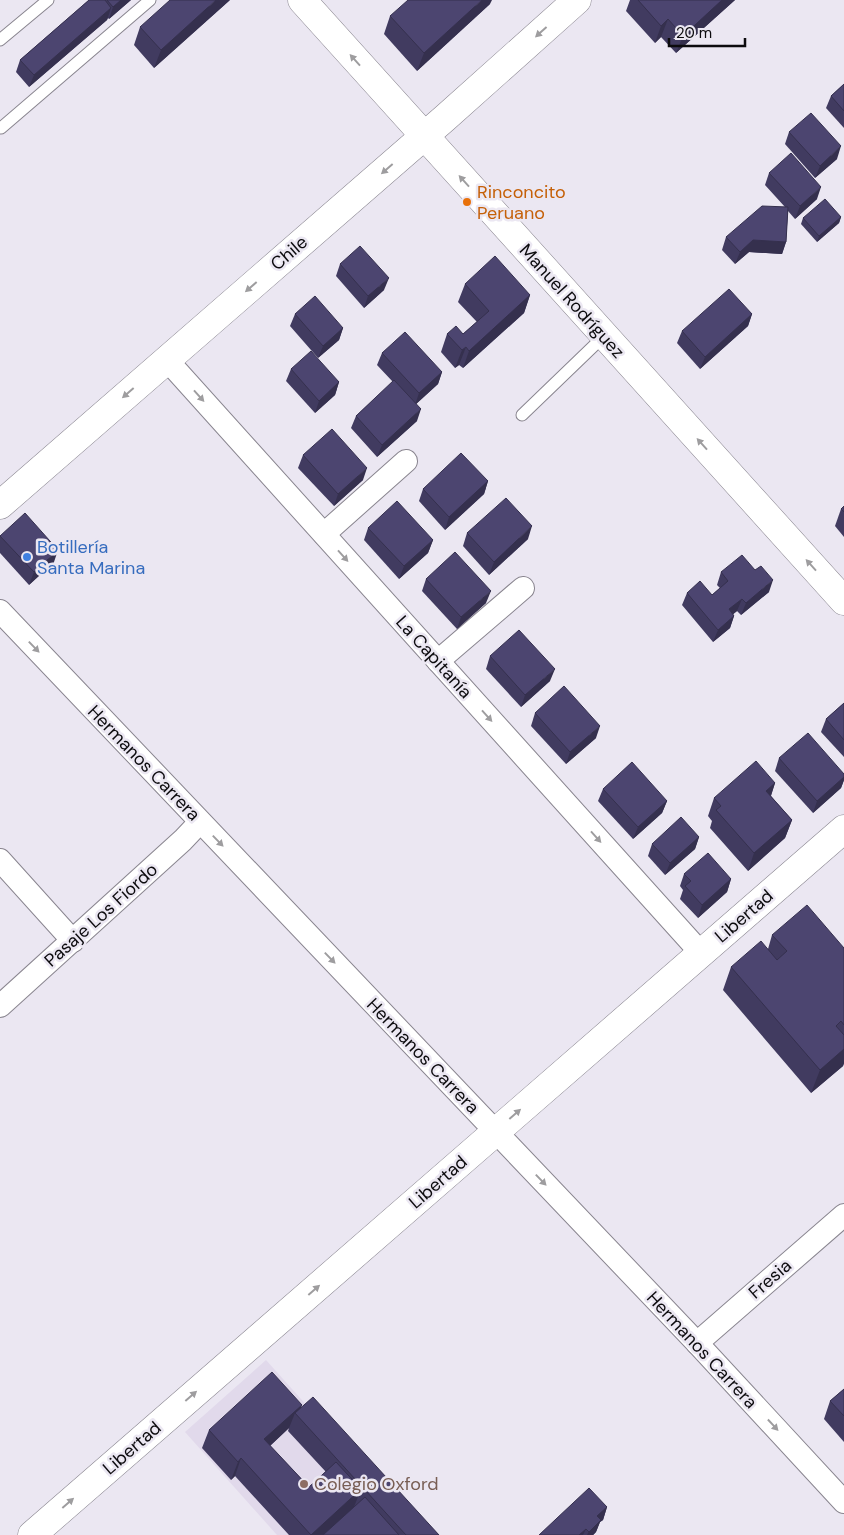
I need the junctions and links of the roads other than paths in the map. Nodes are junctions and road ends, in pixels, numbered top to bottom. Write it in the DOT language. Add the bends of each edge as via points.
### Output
graph roads {
  1 [pos="48,0"];
  2 [pos="150,0"];
  3 [pos="302,0"];
  4 [pos="577,0"];
  5 [pos="0,40"];
  6 [pos="1,128"];
  7 [pos="424,137"];
  8 [pos="604,336"];
  9 [pos="167,360"];
  10 [pos="522,415"];
  11 [pos="406,461"];
  12 [pos="0,505"];
  13 [pos="324,534"];
  14 [pos="523,588"];
  15 [pos="844,601"];
  16 [pos="0,611"];
  17 [pos="438,662"];
  18 [pos="200,822"];
  19 [pos="844,829"];
  20 [pos="0,860"];
  21 [pos="73,941"];
  22 [pos="701,953"];
  23 [pos="0,1006"];
  24 [pos="495,1132"];
  25 [pos="844,1215"];
  26 [pos="697,1343"];
  27 [pos="844,1502"];
  28 [pos="32,1535"];
  1 -- 5 [label="lane"];
  2 -- 6 [label="lane"];
  7 -- 3 [label="street, Manuel Rodríguez, one-way"];
  4 -- 7 [label="street, Chile, one-way"];
  8 -- 7 [label="street, Manuel Rodríguez, one-way"];
  7 -- 9 [label="street, Chile, one-way"];
  8 -- 10 [label="lane"];
  15 -- 8 [label="street, Manuel Rodríguez, one-way"];
  9 -- 12 [label="street, Chile, one-way"];
  9 -- 13 [label="street, La Capitanía, one-way"];
  11 -- 13 [label="street"];
  13 -- 17 [label="street, La Capitanía, one-way"];
  14 -- 17 [label="street"];
  16 -- 18 [label="street, Hermanos Carrera, one-way"];
  17 -- 22 [label="street, La Capitanía, one-way"];
  18 -- 21 [label="street, Pasaje Los Fiordo"];
  18 -- 24 [label="street, Hermanos Carrera, one-way"];
  19 -- 22 [label="street, Libertad"];
  20 -- 21 [label="street"];
  21 -- 23 [label="street, Pasaje Los Fiordo"];
  24 -- 22 [label="street, Libertad, one-way"];
  24 -- 26 [label="street, Hermanos Carrera, one-way"];
  28 -- 24 [label="street, Libertad, one-way"];
  25 -- 26 [label="street, Fresia"];
  26 -- 27 [label="street, Hermanos Carrera, one-way"];
}
